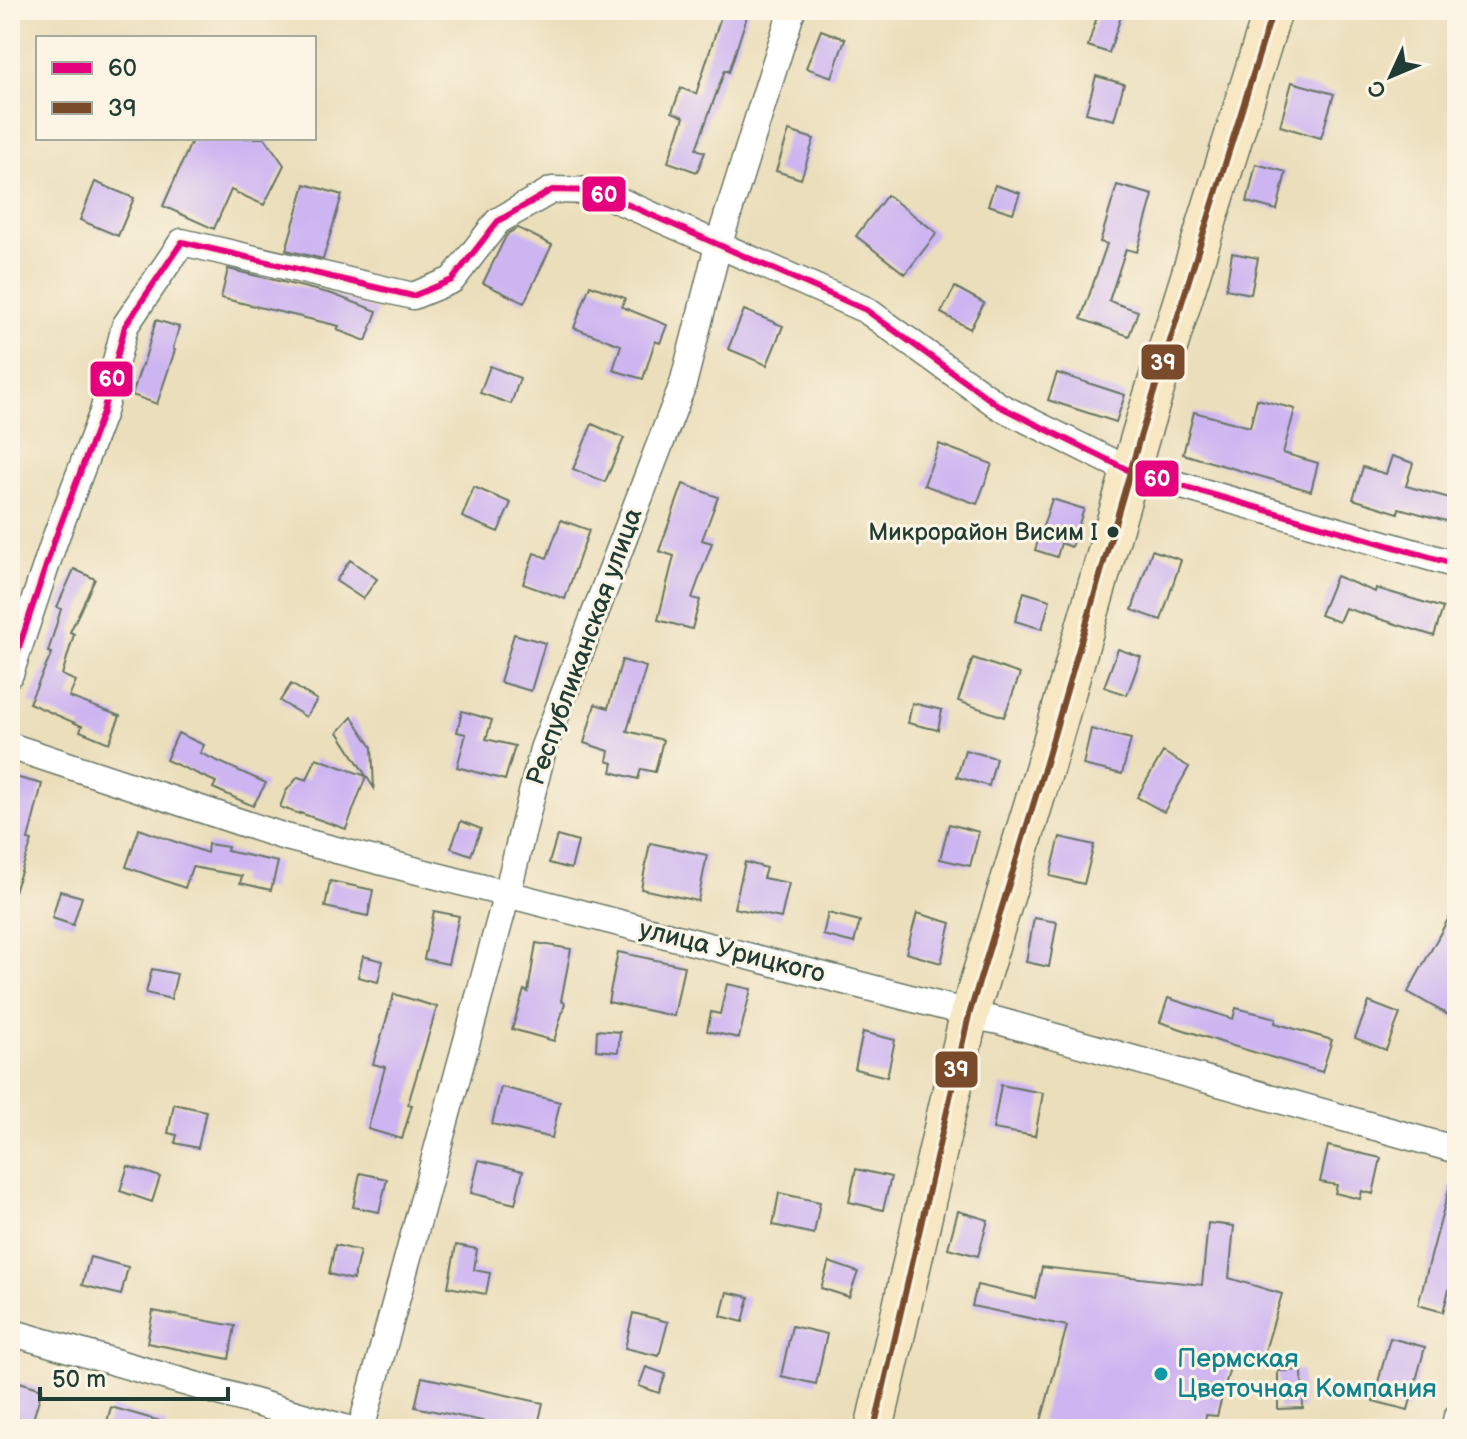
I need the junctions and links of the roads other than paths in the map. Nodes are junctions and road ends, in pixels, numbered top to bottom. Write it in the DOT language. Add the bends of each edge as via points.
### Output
graph roads {
  1 [pos="792,10"];
  2 [pos="1273,10"];
  3 [pos="718,246"];
  4 [pos="1130,471"];
  5 [pos="1457,565"];
  6 [pos="10,674"];
  7 [pos="10,746"];
  8 [pos="507,894"];
  9 [pos="969,1015"];
  10 [pos="1457,1150"];
  11 [pos="10,1332"];
  12 [pos="1457,1417"];
  13 [pos="348,1429"];
  14 [pos="361,1429"];
  15 [pos="874,1429"];
  16 [pos="1454,1429"];
  1 -- 3 [label="street, Республиканская улица"];
  2 -- 4 [label="street"];
  3 -- 4 [label="street" via="866,310 999,406"];
  3 -- 6 [label="street" via="597,191 552,190 498,221 452,280 413,296 182,242 125,326 103,412"];
  3 -- 8 [label="street, Республиканская улица" via="683,384 543,749"];
  4 -- 5 [label="street"];
  4 -- 9 [label="street"];
  7 -- 8 [label="street, улица Урицкого" via="282,836"];
  8 -- 9 [label="street, улица Урицкого"];
  8 -- 14 [label="street, Республиканская улица"];
  9 -- 10 [label="street, улица Урицкого"];
  9 -- 15 [label="street"];
  11 -- 13 [label="street"];
  12 -- 16 [label="street"];
}
